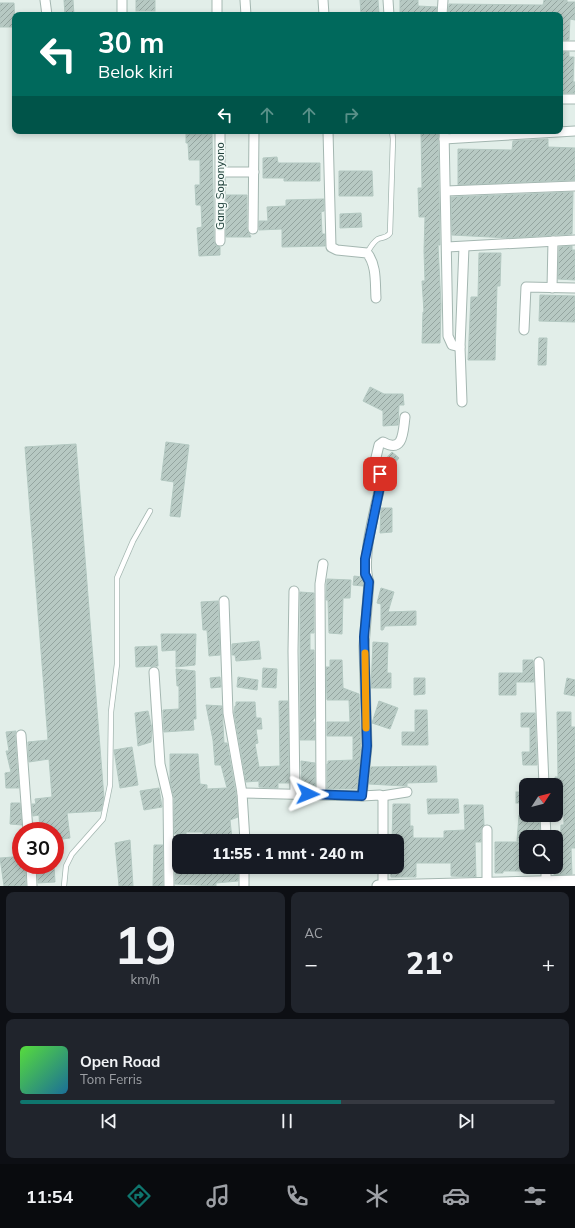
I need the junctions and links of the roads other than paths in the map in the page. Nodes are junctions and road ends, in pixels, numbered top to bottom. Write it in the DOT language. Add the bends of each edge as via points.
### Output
graph roads {
  1 [pos="45,0"];
  2 [pos="122,0"];
  3 [pos="216,0"];
  4 [pos="245,0"];
  5 [pos="323,0"];
  6 [pos="388,0"];
  7 [pos="443,0"];
  8 [pos="47,12"];
  9 [pos="122,12"];
  10 [pos="217,12"];
  11 [pos="246,12"];
  12 [pos="324,12"];
  13 [pos="389,12"];
  14 [pos="442,12"];
  15 [pos="563,46"];
  16 [pos="575,46"];
  17 [pos="563,99"];
  18 [pos="575,99"];
  19 [pos="563,131"];
  20 [pos="575,131"];
  21 [pos="220,134"];
  22 [pos="254,134"];
  23 [pos="328,134"];
  24 [pos="392,134"];
  25 [pos="477,134"];
  26 [pos="444,135"];
  27 [pos="221,172"];
  28 [pos="254,172"];
  29 [pos="575,186"];
  30 [pos="446,191"];
  31 [pos="253,229"];
  32 [pos="575,240"];
  33 [pos="220,241"];
  34 [pos="553,241"];
  35 [pos="447,247"];
  36 [pos="464,247"];
  37 [pos="367,253"];
  38 [pos="552,288"];
  39 [pos="575,288"];
  40 [pos="376,298"];
  41 [pos="524,330"];
  42 [pos="460,347"];
  43 [pos="462,402"];
  44 [pos="405,417"];
  45 [pos="150,511"];
  46 [pos="323,564"];
  47 [pos="294,591"];
  48 [pos="224,601"];
  49 [pos="539,662"];
  50 [pos="154,672"];
  51 [pos="21,735"];
  52 [pos="544,778"];
  53 [pos="407,792"];
  54 [pos="242,793"];
  55 [pos="295,794"];
  56 [pos="321,794"];
  57 [pos="362,796"];
  58 [pos="382,796"];
  59 [pos="27,822"];
  60 [pos="487,830"];
  61 [pos="245,834"];
  62 [pos="383,834"];
  63 [pos="31,874"];
  64 [pos="244,874"];
  65 [pos="383,874"];
  66 [pos="575,881"];
  67 [pos="548,883"];
  68 [pos="484,884"];
  69 [pos="417,885"];
  70 [pos="32,886"];
  71 [pos="64,886"];
  72 [pos="169,886"];
  73 [pos="244,886"];
  74 [pos="378,886"];
  75 [pos="383,886"];
  1 -- 8 [label="street"];
  2 -- 9 [label="street"];
  3 -- 10 [label="street"];
  4 -- 11 [label="street"];
  5 -- 12 [label="street"];
  6 -- 13 [label="street"];
  7 -- 14 [label="street"];
  15 -- 16 [label="street"];
  17 -- 18 [label="street"];
  19 -- 20 [label="street"];
  21 -- 27 [label="street, Gang Soponyono"];
  22 -- 28 [label="street"];
  23 -- 37 [label="street" via="331,247"];
  24 -- 37 [label="lane" via="390,234 374,243"];
  25 -- 26 [label="street"];
  26 -- 30 [label="street"];
  27 -- 28 [label="street"];
  27 -- 33 [label="street, Gang Soponyono"];
  28 -- 31 [label="street"];
  29 -- 30 [label="street"];
  30 -- 35 [label="street"];
  32 -- 34 [label="street"];
  34 -- 36 [label="street"];
  34 -- 38 [label="street"];
  35 -- 36 [label="street"];
  35 -- 42 [label="street" via="448,336 452,345"];
  36 -- 42 [label="street"];
  37 -- 40 [label="street" via="372,258"];
  38 -- 39 [label="street"];
  38 -- 41 [label="street" via="526,287"];
  42 -- 43 [label="street"];
  44 -- 57 [label="street" via="401,441 390,447 383,442 379,445 373,470 382,477 365,559 365,574 369,582 364,637 367,746"];
  45 -- 71 [label="lane" via="117,578 117,664 111,712 110,784 103,819 72,854 66,866"];
  46 -- 56 [label="street" via="320,584"];
  47 -- 55 [label="street"];
  48 -- 54 [label="street" via="228,713"];
  49 -- 52 [label="street"];
  50 -- 72 [label="street" via="160,764 168,798"];
  51 -- 59 [label="street"];
  53 -- 58 [label="street"];
  54 -- 55 [label="street"];
  54 -- 61 [label="street"];
  55 -- 56 [label="street"];
  56 -- 57 [label="street"];
  57 -- 58 [label="street"];
  58 -- 62 [label="street"];
  60 -- 68 [label="street"];
  63 -- 70 [label="street"];
  64 -- 73 [label="street"];
  65 -- 75 [label="street"];
  66 -- 67 [label="street"];
  67 -- 68 [label="street"];
  68 -- 69 [label="street"];
  69 -- 75 [label="street"];
  74 -- 75 [label="street"];
}
